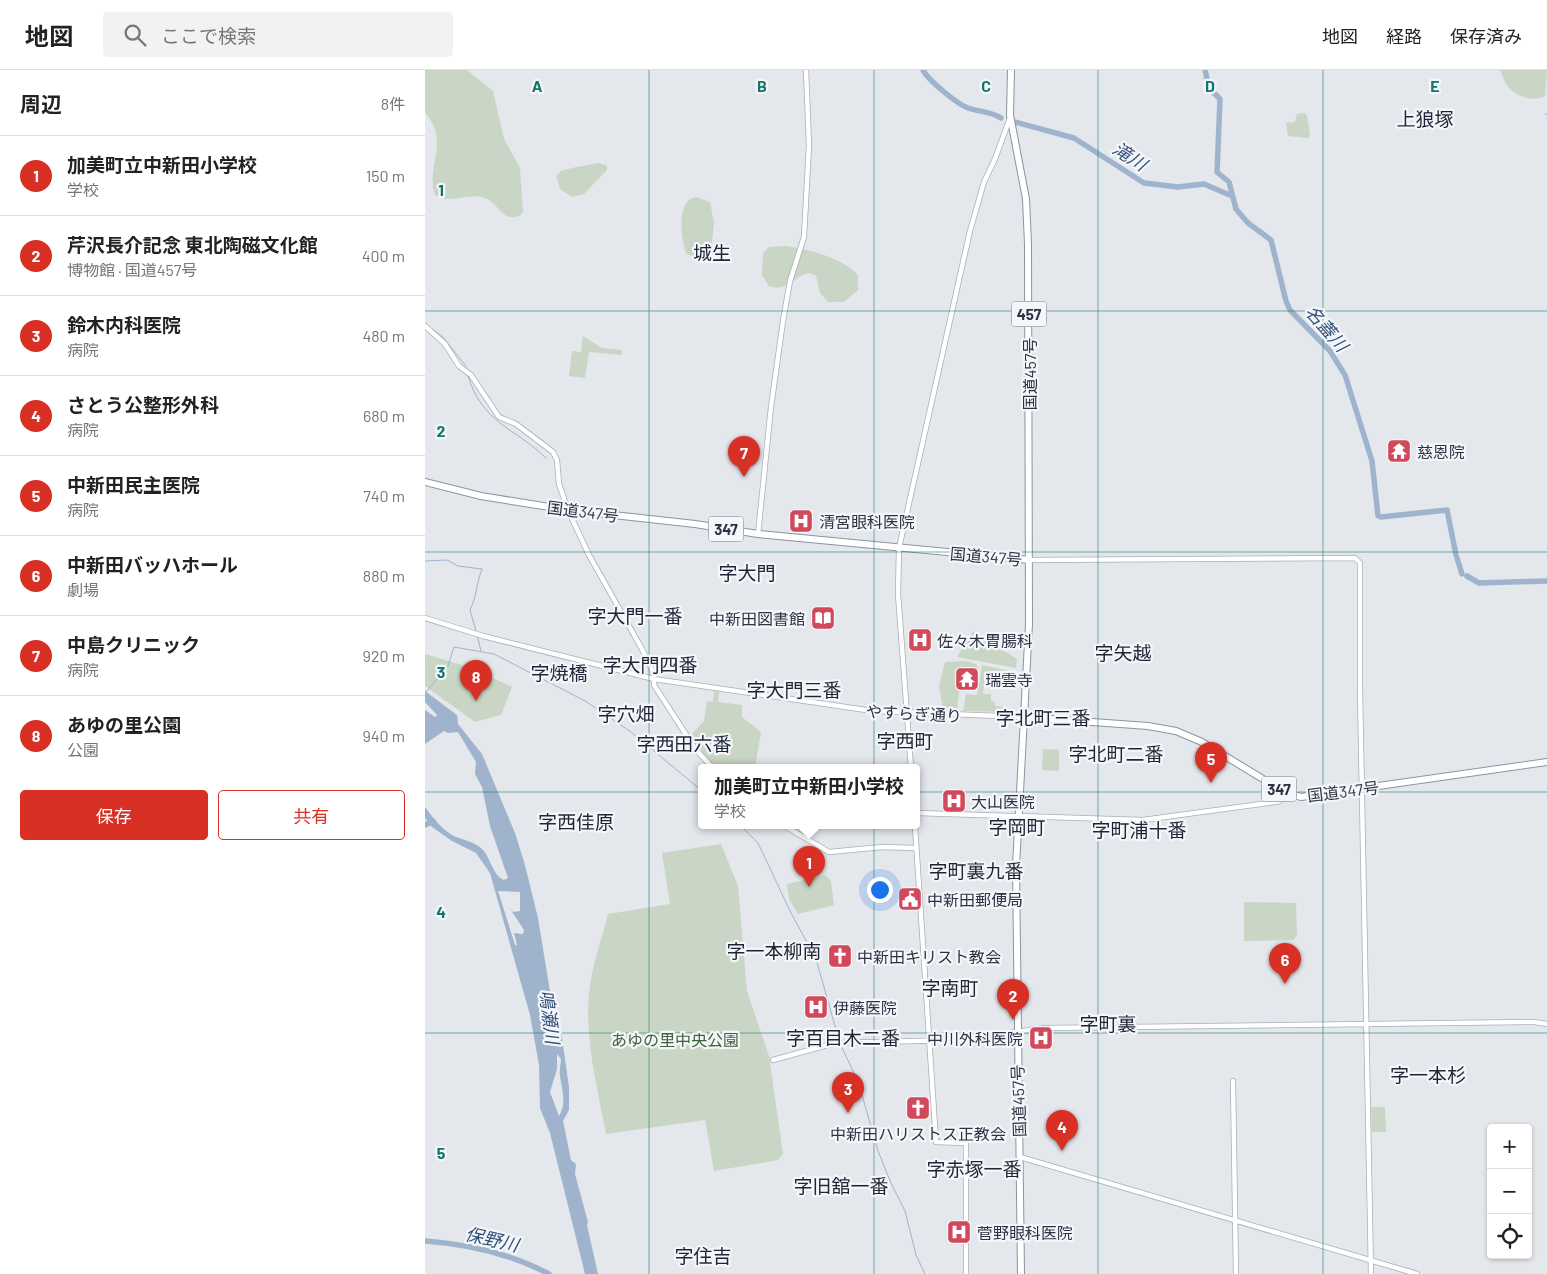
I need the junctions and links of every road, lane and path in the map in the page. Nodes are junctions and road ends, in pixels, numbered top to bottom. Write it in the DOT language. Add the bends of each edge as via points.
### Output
graph roads {
  1 [pos="806,70"];
  2 [pos="1011,70"];
  3 [pos="1010,115"];
  4 [pos="425,326"];
  5 [pos="425,482"];
  6 [pos="568,510"];
  7 [pos="758,534"];
  8 [pos="899,548"];
  9 [pos="1029,560"];
  10 [pos="425,618"];
  11 [pos="655,679"];
  12 [pos="906,713"];
  13 [pos="1023,718"];
  14 [pos="1547,762"];
  15 [pos="709,764"];
  16 [pos="911,764"];
  17 [pos="1361,790"];
  18 [pos="1286,793"];
  19 [pos="920,813"];
  20 [pos="1018,816"];
  21 [pos="790,829"];
  22 [pos="915,829"];
  23 [pos="916,848"];
  24 [pos="1366,1024"];
  25 [pos="1547,1024"];
  26 [pos="1016,1030"];
  27 [pos="930,1041"];
  28 [pos="773,1060"];
  29 [pos="1233,1080"];
  30 [pos="1020,1157"];
  31 [pos="1235,1219"];
  32 [pos="1370,1260"];
  33 [pos="966,1274"];
  34 [pos="1021,1274"];
  35 [pos="1236,1274"];
  36 [pos="1371,1274"];
  37 [pos="1417,1274"];
  1 -- 7 [label="street" via="809,145 804,237 790,281 783,321"];
  2 -- 3 [label="highway, 国道457号 / 457"];
  3 -- 8 [label="street" via="984,182 970,231"];
  3 -- 9 [label="highway, 国道457号 / 457" via="1026,199 1028,244"];
  4 -- 6 [label="street" via="445,344 459,366 471,375 499,417 516,424 553,452"];
  5 -- 6 [label="highway, 国道347号 / 347" via="481,496"];
  6 -- 7 [label="highway, 国道347号 / 347"];
  6 -- 11 [label="street"];
  7 -- 8 [label="highway, 国道347号 / 347"];
  8 -- 9 [label="highway, 国道347号 / 347"];
  8 -- 12 [label="street" via="898,594"];
  9 -- 13 [label="highway, 国道347号 / 457"];
  9 -- 17 [label="street" via="1359,560"];
  10 -- 11 [label="street, やすらぎ通り" via="483,636"];
  11 -- 12 [label="street, やすらぎ通り" via="823,705"];
  11 -- 15 [label="street" via="654,685 696,750"];
  12 -- 13 [label="street, やすらぎ通り"];
  12 -- 16 [label="street"];
  13 -- 18 [label="highway, 国道347号 / 347" via="1148,726 1176,731 1207,745"];
  13 -- 20 [label="highway, 国道457号 / 457"];
  14 -- 17 [label="highway, 国道347号 / 347"];
  17 -- 18 [label="highway, 国道347号 / 347" via="1309,797"];
  17 -- 24 [label="street"];
  18 -- 20 [label="street" via="1275,802 1143,820"];
  19 -- 20 [label="street"];
  20 -- 26 [label="highway, 国道457号 / 457"];
  21 -- 23 [label="street" via="829,852 882,847"];
  22 -- 23 [label="street"];
  23 -- 27 [label="street"];
  24 -- 25 [label="street"];
  24 -- 26 [label="street"];
  24 -- 32 [label="street"];
  26 -- 27 [label="street" via="967,1039"];
  26 -- 30 [label="highway, 国道457号 / 457"];
  27 -- 28 [label="street" via="835,1043"];
  27 -- 33 [label="street" via="936,1142 966,1143"];
  29 -- 31 [label="street"];
  30 -- 31 [label="street"];
  30 -- 34 [label="highway, 国道457号 / 457"];
  31 -- 32 [label="street"];
  31 -- 35 [label="street"];
  32 -- 36 [label="street"];
  32 -- 37 [label="street"];
}
